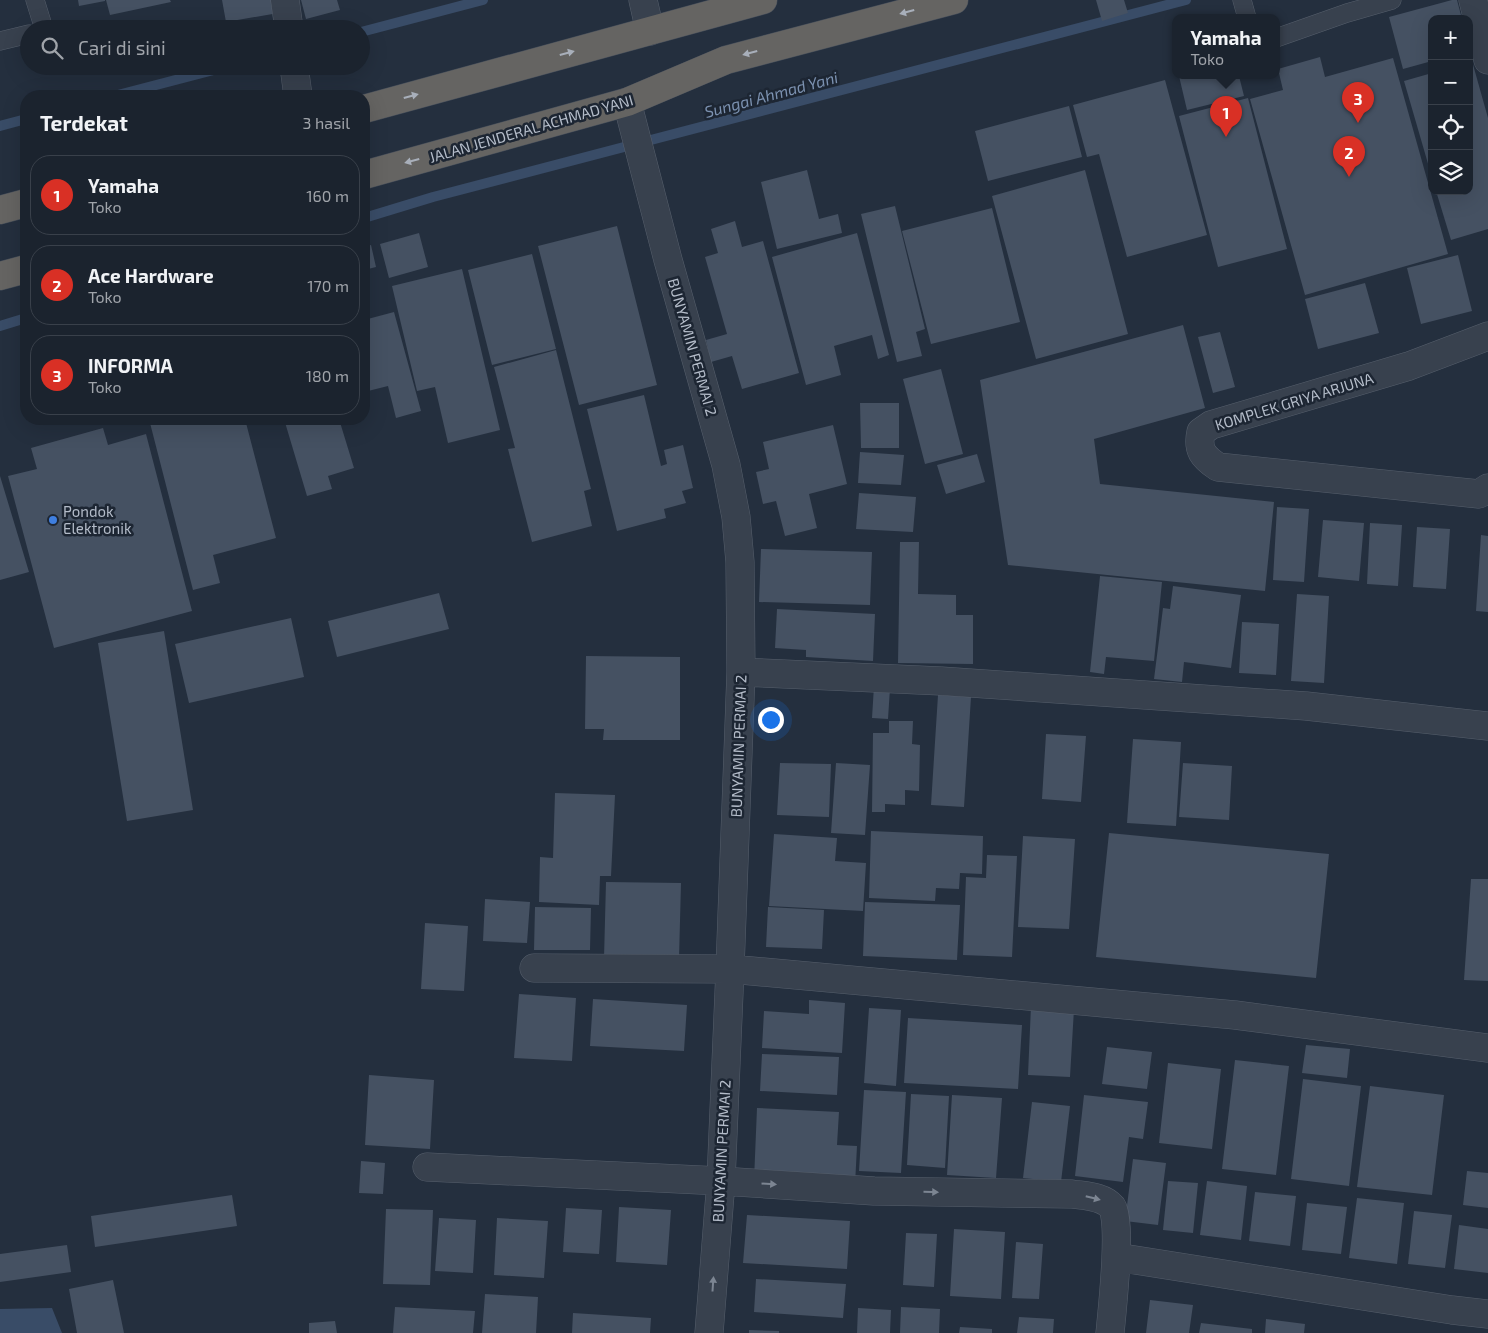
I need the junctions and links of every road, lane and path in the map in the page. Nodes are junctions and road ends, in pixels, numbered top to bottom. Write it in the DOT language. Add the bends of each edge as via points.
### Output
graph roads {
  1 [pos="35,0"];
  2 [pos="642,0"];
  3 [pos="763,0"];
  4 [pos="954,0"];
  5 [pos="1392,0"];
  6 [pos="1473,0"];
  7 [pos="285,1"];
  8 [pos="41,20"];
  9 [pos="288,20"];
  10 [pos="650,31"];
  11 [pos="20,36"];
  12 [pos="1280,37"];
  13 [pos="0,41"];
  14 [pos="1488,60"];
  15 [pos="295,75"];
  16 [pos="297,90"];
  17 [pos="626,102"];
  18 [pos="370,107"];
  19 [pos="370,173"];
  20 [pos="20,205"];
  21 [pos="0,210"];
  22 [pos="20,271"];
  23 [pos="0,276"];
  24 [pos="1488,336"];
  25 [pos="1488,488"];
  26 [pos="741,672"];
  27 [pos="1488,726"];
  28 [pos="534,968"];
  29 [pos="730,970"];
  30 [pos="1488,1048"];
  31 [pos="427,1167"];
  32 [pos="720,1181"];
  33 [pos="1116,1257"];
  34 [pos="1488,1314"];
  35 [pos="709,1333"];
  36 [pos="1110,1333"];
  1 -- 8 [label="lane"];
  2 -- 10 [label="street"];
  3 -- 10 [label="highway"];
  4 -- 17 [label="highway, JALAN JENDERAL ACHMAD YANI, one-way" via="726,60"];
  5 -- 12 [label="lane"];
  6 -- 14 [label="street"];
  7 -- 9 [label="street"];
  18 -- 10 [label="highway, one-way"];
  11 -- 13 [label="lane"];
  15 -- 16 [label="street"];
  17 -- 19 [label="highway, JALAN JENDERAL ACHMAD YANI, one-way"];
  17 -- 26 [label="street, BUNYAMIN PERMAI 2" via="728,474 740,562"];
  20 -- 21 [label="highway"];
  22 -- 23 [label="highway"];
  24 -- 25 [label="street, KOMPLEK GRIYA ARJUNA" via="1409,366 1211,425 1201,432 1199,442 1202,453 1218,467 1479,494"];
  26 -- 27 [label="street" via="941,681 1296,705"];
  26 -- 29 [label="street, BUNYAMIN PERMAI 2"];
  28 -- 29 [label="street"];
  29 -- 30 [label="street" via="1234,1015"];
  29 -- 32 [label="street, BUNYAMIN PERMAI 2"];
  31 -- 32 [label="street"];
  32 -- 33 [label="street, one-way" via="874,1191 1096,1197 1112,1208 1116,1223"];
  35 -- 32 [label="street, BUNYAMIN PERMAI 2, one-way"];
  33 -- 34 [label="street"];
  33 -- 36 [label="street"];
}
